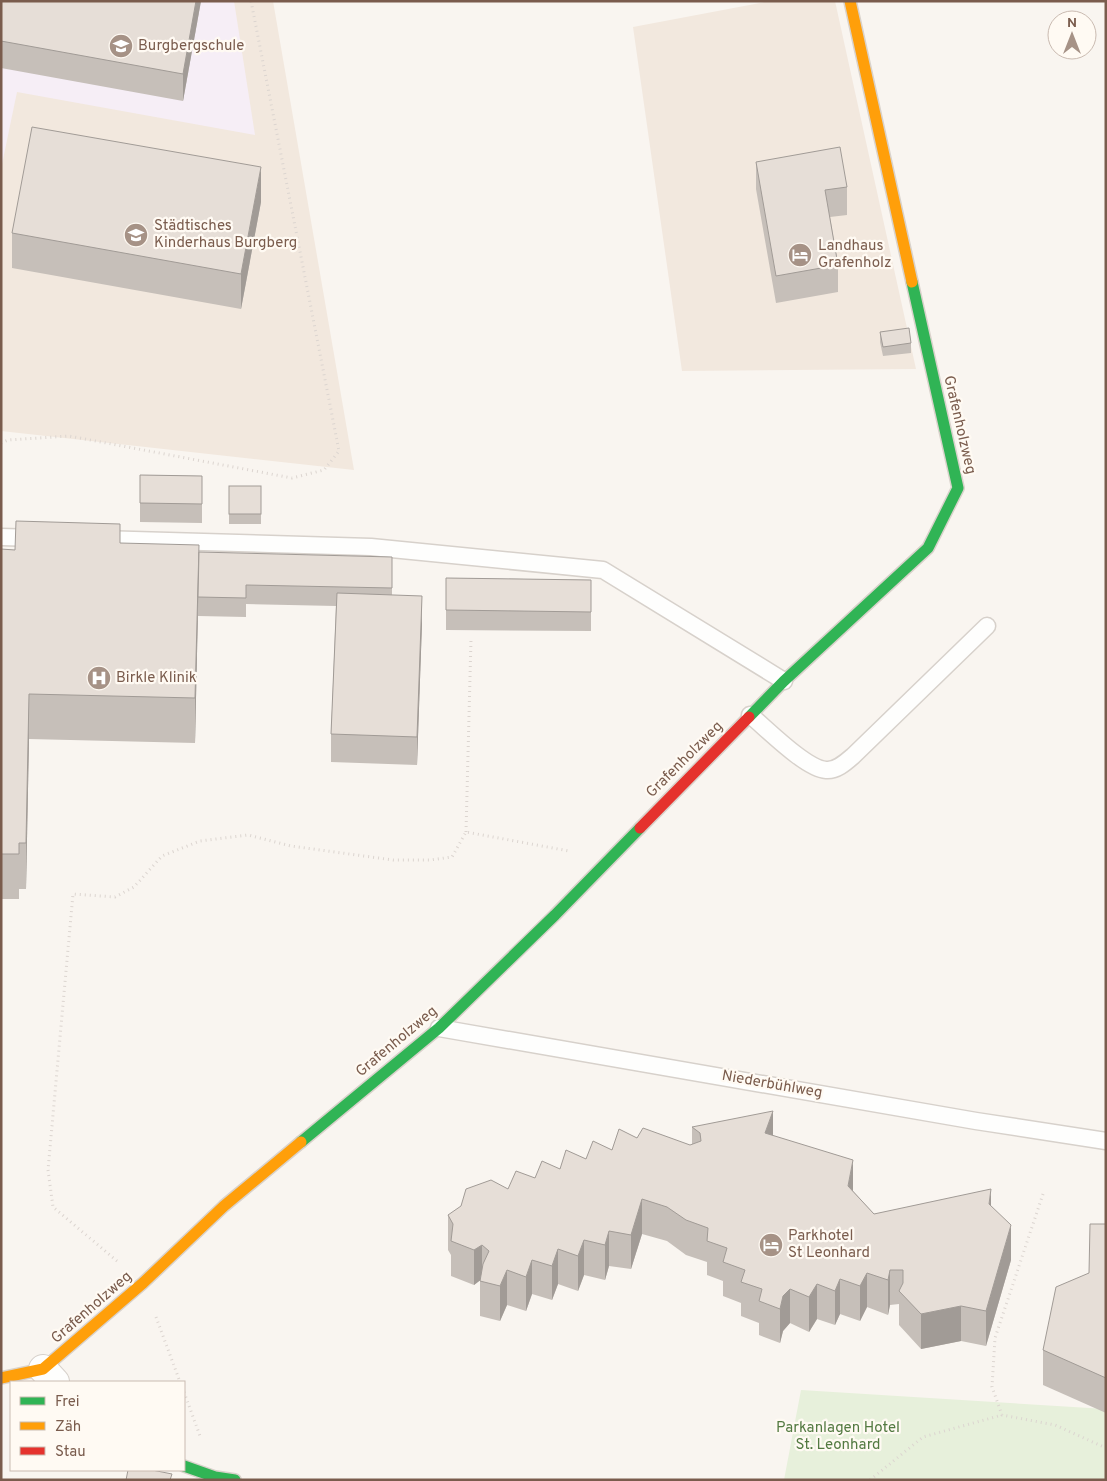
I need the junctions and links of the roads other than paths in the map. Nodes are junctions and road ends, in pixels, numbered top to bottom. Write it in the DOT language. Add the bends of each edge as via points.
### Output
graph roads {
  1 [pos="850,1"];
  2 [pos="1,537"];
  3 [pos="50,538"];
  4 [pos="79,539"];
  5 [pos="987,626"];
  6 [pos="784,681"];
  7 [pos="750,715"];
  8 [pos="439,1028"];
  9 [pos="1106,1141"];
  10 [pos="49,1376"];
  11 [pos="1,1378"];
  12 [pos="185,1466"];
  13 [pos="235,1480"];
  1 -- 6 [label="street, Grafenholzweg" via="958,488 928,548"];
  2 -- 3 [label="lane"];
  4 -- 6 [label="lane" via="371,548 603,570"];
  5 -- 7 [label="lane" via="853,756 835,769 826,771 810,764"];
  6 -- 7 [label="street, Grafenholzweg"];
  7 -- 8 [label="street, Grafenholzweg" via="554,916"];
  8 -- 9 [label="lane, Niederbühlweg"];
  8 -- 10 [label="street, Grafenholzweg" via="224,1206"];
  10 -- 11 [label="street"];
  12 -- 13 [label="street"];
}
